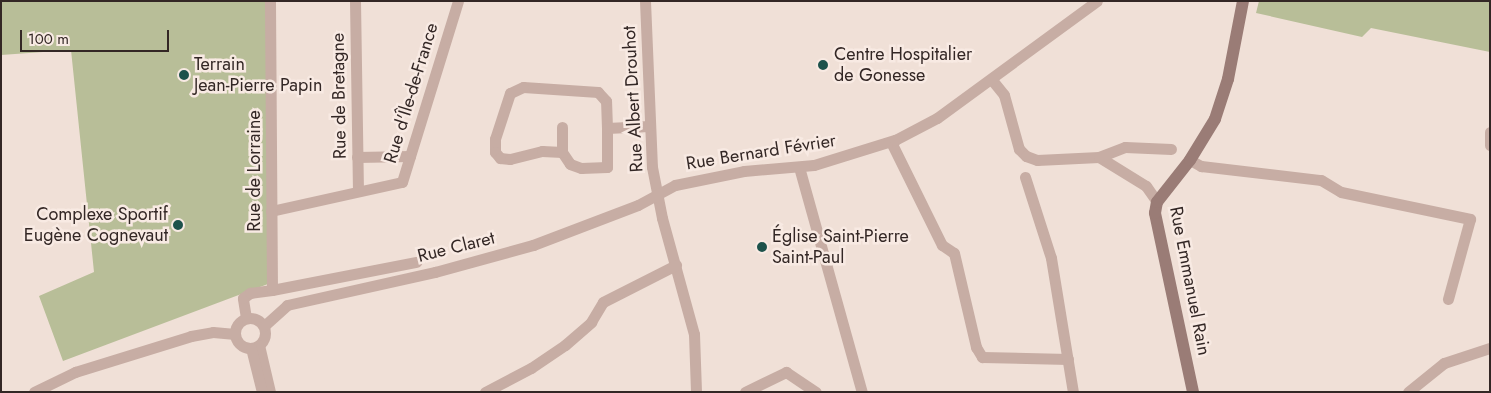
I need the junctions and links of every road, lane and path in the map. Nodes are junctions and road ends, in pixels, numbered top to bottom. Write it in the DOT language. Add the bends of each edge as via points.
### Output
graph roads {
  1 [pos="270,1"];
  2 [pos="355,1"];
  3 [pos="458,1"];
  4 [pos="645,1"];
  5 [pos="1097,1"];
  6 [pos="1243,1"];
  7 [pos="992,80"];
  8 [pos="649,126"];
  9 [pos="562,127"];
  10 [pos="607,128"];
  11 [pos="1490,132"];
  12 [pos="891,142"];
  13 [pos="1490,145"];
  14 [pos="1171,149"];
  15 [pos="562,152"];
  16 [pos="410,156"];
  17 [pos="357,157"];
  18 [pos="1099,157"];
  19 [pos="1190,160"];
  20 [pos="799,167"];
  21 [pos="1025,177"];
  22 [pos="358,190"];
  23 [pos="657,194"];
  24 [pos="1157,202"];
  25 [pos="272,211"];
  26 [pos="416,262"];
  27 [pos="676,265"];
  28 [pos="272,290"];
  29 [pos="1448,299"];
  30 [pos="246,318"];
  31 [pos="264,326"];
  32 [pos="235,334"];
  33 [pos="255,347"];
  34 [pos="1490,348"];
  35 [pos="1068,359"];
  36 [pos="34,392"];
  37 [pos="262,392"];
  38 [pos="270,392"];
  39 [pos="484,392"];
  40 [pos="696,392"];
  41 [pos="745,392"];
  42 [pos="816,392"];
  43 [pos="862,392"];
  44 [pos="1073,392"];
  45 [pos="1194,392"];
  46 [pos="1408,392"];
  1 -- 25 [label="street, Rue de Lorraine"];
  2 -- 17 [label="street, Rue de Bretagne"];
  3 -- 16 [label="street, Rue d'Île-de-France"];
  4 -- 8 [label="street, Rue Albert Drouhot"];
  5 -- 7 [label="street, Rue Bernard Février"];
  6 -- 19 [label="street" via="1223,100"];
  7 -- 12 [label="street, Rue Bernard Février" via="937,118"];
  7 -- 18 [label="street" via="1004,95 1019,149 1026,156 1037,160"];
  8 -- 10 [label="street"];
  8 -- 23 [label="street, Rue Albert Drouhot"];
  9 -- 15 [label="street"];
  10 -- 15 [label="street" via="607,167 581,168 570,164"];
  10 -- 15 [label="street" via="606,101 598,92 515,88 510,93 495,139 495,152 500,158 510,159 542,151"];
  11 -- 13 [label="street"];
  12 -- 20 [label="street, Rue Bernard Février"];
  12 -- 35 [label="street" via="934,231 942,245 954,253 976,347 982,357"];
  14 -- 18 [label="street" via="1125,147"];
  16 -- 17 [label="street"];
  16 -- 22 [label="street, Rue d'Île-de-France" via="402,182"];
  17 -- 22 [label="street, Rue de Bretagne"];
  18 -- 24 [label="street, Rue Emmanuel Rain" via="1146,186"];
  19 -- 24 [label="street"];
  19 -- 29 [label="street" via="1201,166 1321,180 1341,192 1470,220"];
  20 -- 23 [label="street, Rue Bernard Février" via="744,171 693,180"];
  20 -- 43 [label="street"];
  21 -- 35 [label="street" via="1050,258"];
  22 -- 25 [label="street, Rue d'Île-de-France"];
  23 -- 27 [label="street, Rue Albert Drouhot"];
  23 -- 31 [label="street, Rue Claret" via="587,226 533,245 435,272 287,305"];
  24 -- 45 [label="street, Rue Emmanuel Rain" via="1155,213"];
  25 -- 28 [label="street, Rue de Lorraine"];
  26 -- 28 [label="street"];
  27 -- 39 [label="street" via="603,302 591,322 565,346"];
  27 -- 40 [label="street, Rue Albert Drouhot" via="694,334"];
  28 -- 30 [label="street" via="250,293 243,298"];
  30 -- 31 [label="street" via="259,321"];
  30 -- 32 [label="street" via="236,327"];
  31 -- 33 [label="street" via="265,336"];
  32 -- 33 [label="street" via="239,344"];
  32 -- 36 [label="street" via="213,332 191,336 75,372"];
  33 -- 37 [label="street"];
  33 -- 38 [label="street"];
  34 -- 46 [label="street" via="1454,358"];
  35 -- 44 [label="street"];
  41 -- 42 [label="street" via="786,372"];
}
